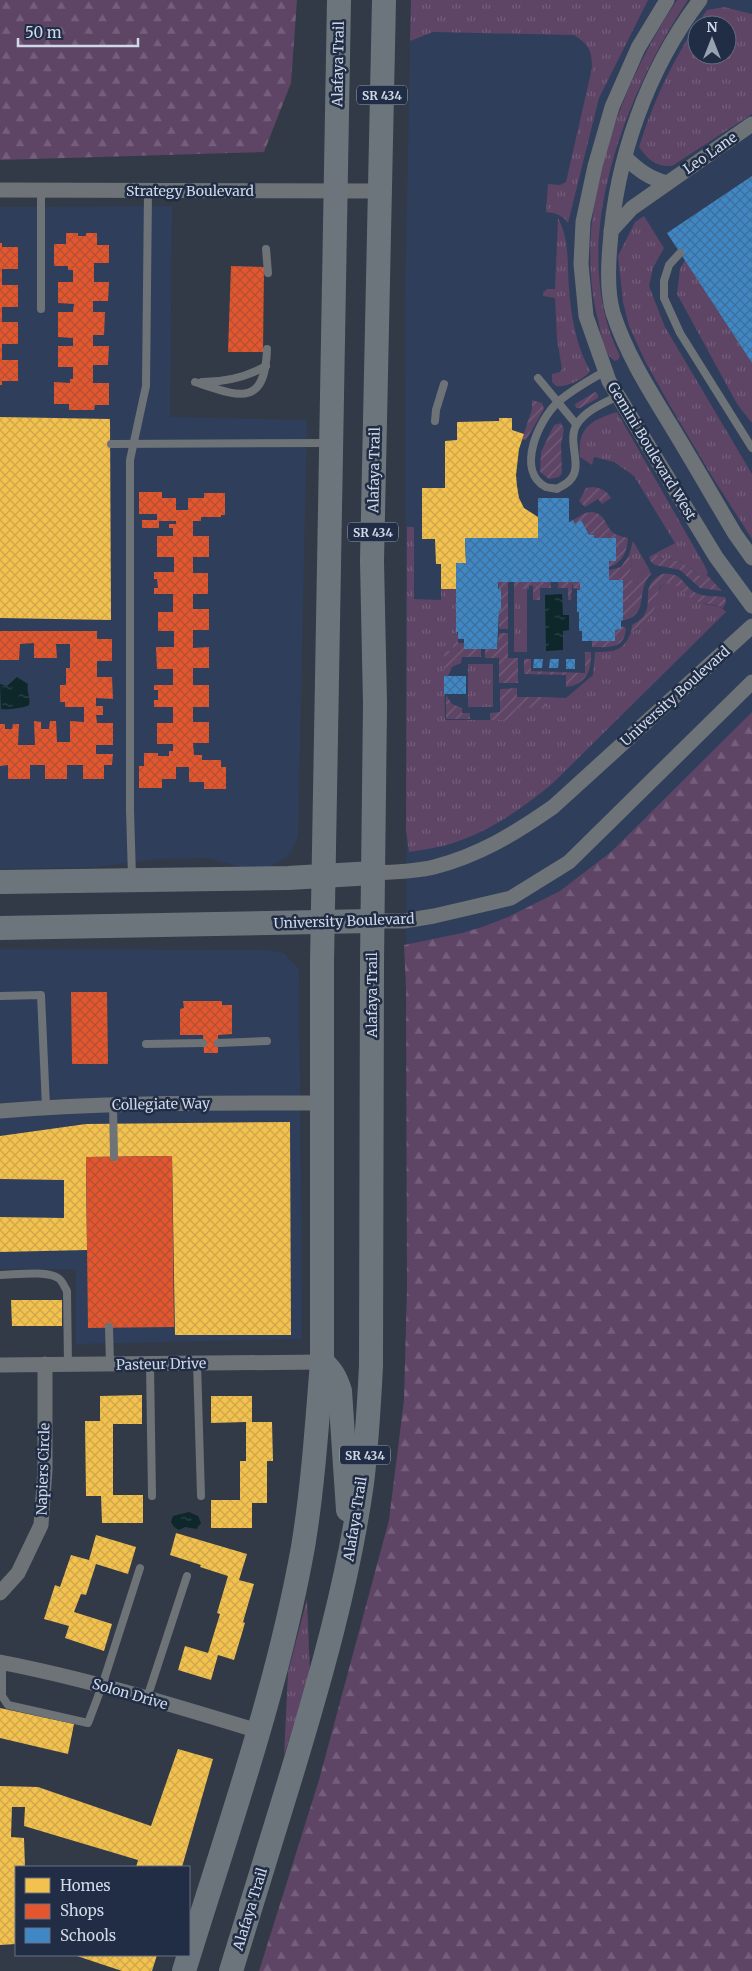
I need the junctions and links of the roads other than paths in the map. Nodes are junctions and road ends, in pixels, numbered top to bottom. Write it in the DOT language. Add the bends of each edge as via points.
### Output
graph roads {
  1 [pos="339,0"];
  2 [pos="384,0"];
  3 [pos="667,0"];
  4 [pos="700,0"];
  5 [pos="752,124"];
  6 [pos="624,156"];
  7 [pos="667,183"];
  8 [pos="0,190"];
  9 [pos="335,190"];
  10 [pos="41,191"];
  11 [pos="148,191"];
  12 [pos="380,191"];
  13 [pos="611,231"];
  14 [pos="266,249"];
  15 [pos="680,253"];
  16 [pos="268,273"];
  17 [pos="41,309"];
  18 [pos="267,349"];
  19 [pos="266,366"];
  20 [pos="605,371"];
  21 [pos="538,378"];
  22 [pos="444,384"];
  23 [pos="618,396"];
  24 [pos="558,403"];
  25 [pos="435,421"];
  26 [pos="576,424"];
  27 [pos="111,444"];
  28 [pos="134,444"];
  29 [pos="330,444"];
  30 [pos="752,448"];
  31 [pos="752,558"];
  32 [pos="752,606"];
  33 [pos="752,626"];
  34 [pos="752,682"];
  35 [pos="373,873"];
  36 [pos="324,876"];
  37 [pos="133,880"];
  38 [pos="0,882"];
  39 [pos="372,922"];
  40 [pos="322,923"];
  41 [pos="0,928"];
  42 [pos="0,996"];
  43 [pos="218,1042"];
  44 [pos="268,1042"];
  45 [pos="204,1043"];
  46 [pos="146,1044"];
  47 [pos="322,1103"];
  48 [pos="113,1104"];
  49 [pos="46,1107"];
  50 [pos="0,1111"];
  51 [pos="114,1157"];
  52 [pos="0,1275"];
  53 [pos="109,1327"];
  54 [pos="322,1362"];
  55 [pos="197,1363"];
  56 [pos="45,1364"];
  57 [pos="68,1364"];
  58 [pos="110,1364"];
  59 [pos="150,1364"];
  60 [pos="0,1365"];
  61 [pos="152,1496"];
  62 [pos="201,1496"];
  63 [pos="350,1552"];
  64 [pos="140,1568"];
  65 [pos="186,1576"];
  66 [pos="0,1593"];
  67 [pos="1,1663"];
  68 [pos="102,1686"];
  69 [pos="147,1698"];
  70 [pos="258,1731"];
  71 [pos="190,1952"];
  72 [pos="189,1956"];
  73 [pos="184,1971"];
  74 [pos="231,1971"];
  1 -- 9 [label="main road, Alafaya Trail / SR 434"];
  2 -- 12 [label="main road, Alafaya Trail / SR 434"];
  3 -- 20 [label="street, Gemini Boulevard West" via="638,48 612,107 583,222 581,264 586,316"];
  4 -- 6 [label="street, Gemini Boulevard West" via="664,57"];
  5 -- 7 [label="street, Leo Lane"];
  6 -- 7 [label="street" via="652,179"];
  6 -- 13 [label="street, Gemini Boulevard West"];
  7 -- 13 [label="street, Leo Lane" via="632,208"];
  8 -- 10 [label="street, Strategy Boulevard"];
  9 -- 11 [label="street, Strategy Boulevard"];
  9 -- 12 [label="street, Strategy Boulevard"];
  9 -- 29 [label="main road, Alafaya Trail / SR 434"];
  10 -- 11 [label="street, Strategy Boulevard"];
  10 -- 17 [label="lane"];
  11 -- 28 [label="lane" via="146,382"];
  12 -- 35 [label="main road, Alafaya Trail / SR 434" via="372,561 375,704"];
  13 -- 31 [label="street, Gemini Boulevard West" via="608,272 613,311 632,360"];
  14 -- 16 [label="lane"];
  15 -- 30 [label="lane" via="669,265 664,281 664,298 680,333"];
  18 -- 19 [label="lane"];
  19 -- 19 [label="lane" via="255,392 228,393 194,382 233,380"];
  20 -- 23 [label="street, Gemini Boulevard West"];
  20 -- 24 [label="lane"];
  21 -- 24 [label="lane"];
  22 -- 25 [label="lane"];
  23 -- 26 [label="lane"];
  23 -- 32 [label="street, Gemini Boulevard West" via="716,557"];
  24 -- 26 [label="lane"];
  24 -- 26 [label="lane" via="539,428 532,454 534,476 546,487 557,489 575,472 573,434"];
  27 -- 28 [label="lane"];
  28 -- 29 [label="lane"];
  28 -- 37 [label="lane" via="130,460"];
  29 -- 36 [label="main road, Alafaya Trail / SR 434"];
  33 -- 35 [label="street, University Boulevard" via="552,807 516,833 472,854 432,867"];
  34 -- 39 [label="street, University Boulevard" via="569,862 511,898 434,916"];
  35 -- 36 [label="main road, University Boulevard"];
  35 -- 39 [label="main road, Alafaya Trail / SR 434"];
  36 -- 37 [label="main road, University Boulevard"];
  36 -- 40 [label="main road, Alafaya Trail / SR 434"];
  37 -- 38 [label="main road, University Boulevard"];
  39 -- 40 [label="main road, University Boulevard"];
  39 -- 63 [label="main road, Alafaya Trail / SR 434" via="371,1366 362,1483"];
  40 -- 41 [label="main road, University Boulevard"];
  40 -- 47 [label="main road, Alafaya Trail / SR 434"];
  42 -- 49 [label="lane" via="41,995"];
  43 -- 44 [label="lane"];
  45 -- 46 [label="lane"];
  47 -- 48 [label="street, Collegiate Way"];
  47 -- 54 [label="main road, Alafaya Trail / SR 434"];
  48 -- 49 [label="street, Collegiate Way"];
  48 -- 51 [label="lane"];
  49 -- 50 [label="street, Collegiate Way"];
  52 -- 57 [label="lane" via="47,1274 63,1284 67,1291"];
  53 -- 58 [label="lane"];
  54 -- 55 [label="street, Pasteur Drive"];
  54 -- 63 [label="main road" via="336,1376 340,1391"];
  54 -- 70 [label="main road, Alafaya Trail / SR 434" via="312,1485 302,1548 275,1672"];
  55 -- 59 [label="street, Pasteur Drive"];
  55 -- 62 [label="lane"];
  56 -- 57 [label="street, Pasteur Drive"];
  56 -- 60 [label="street, Pasteur Drive"];
  56 -- 66 [label="street, Napiers Circle" via="40,1525 18,1573"];
  57 -- 58 [label="street, Pasteur Drive"];
  58 -- 59 [label="street, Pasteur Drive"];
  59 -- 61 [label="lane"];
  63 -- 74 [label="main road, Alafaya Trail / SR 434" via="314,1698"];
  64 -- 68 [label="lane"];
  65 -- 69 [label="lane"];
  67 -- 68 [label="street, Solon Drive"];
  67 -- 68 [label="lane" via="2,1696 8,1705 88,1723"];
  68 -- 69 [label="street, Solon Drive"];
  69 -- 70 [label="street, Solon Drive"];
  70 -- 71 [label="main road, Alafaya Trail / SR 434"];
  72 -- 73 [label="main road, Alafaya Trail / SR 434"];
}
